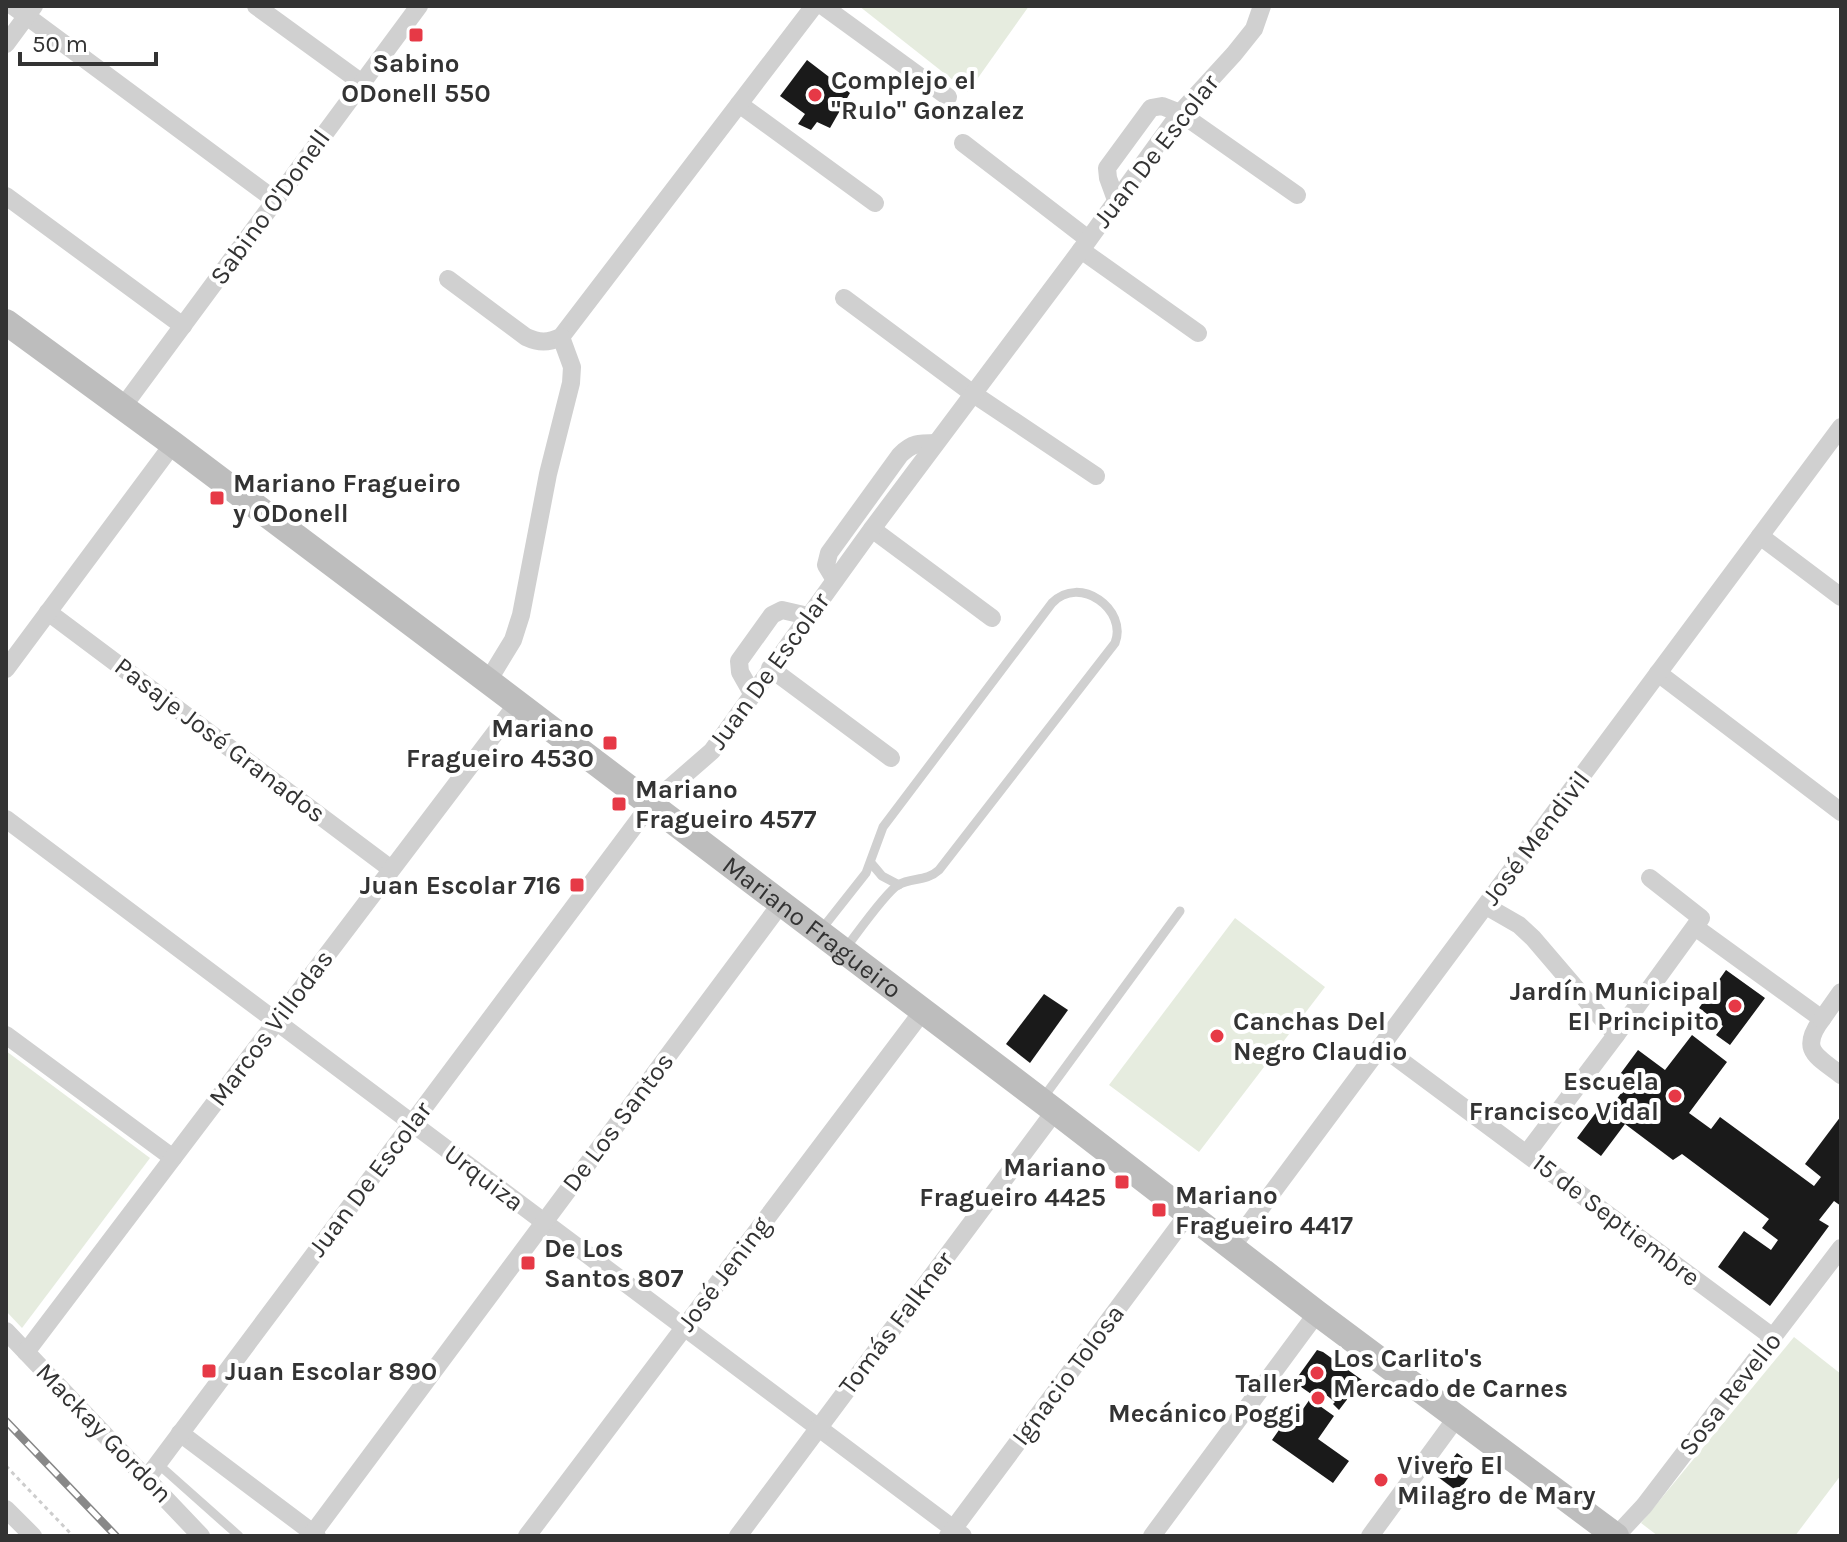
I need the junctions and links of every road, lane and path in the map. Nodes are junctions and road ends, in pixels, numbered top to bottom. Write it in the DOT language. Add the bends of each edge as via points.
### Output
graph roads {
  1 [pos="256,6"];
  2 [pos="419,6"];
  3 [pos="814,6"];
  4 [pos="823,6"];
  5 [pos="1262,6"];
  6 [pos="25,9"];
  7 [pos="6,44"];
  8 [pos="362,83"];
  9 [pos="948,97"];
  10 [pos="739,104"];
  11 [pos="1180,113"];
  12 [pos="963,143"];
  13 [pos="1297,195"];
  14 [pos="6,196"];
  15 [pos="275,200"];
  16 [pos="1116,200"];
  17 [pos="875,203"];
  18 [pos="1084,245"];
  19 [pos="448,279"];
  20 [pos="844,298"];
  21 [pos="6,322"];
  22 [pos="183,326"];
  23 [pos="1198,333"];
  24 [pos="561,337"];
  25 [pos="972,393"];
  26 [pos="122,408"];
  27 [pos="1841,427"];
  28 [pos="936,443"];
  29 [pos="173,444"];
  30 [pos="1096,476"];
  31 [pos="872,529"];
  32 [pos="1760,536"];
  33 [pos="835,580"];
  34 [pos="1841,597"];
  35 [pos="48,612"];
  36 [pos="808,616"];
  37 [pos="992,618"];
  38 [pos="770,668"];
  39 [pos="6,669"];
  40 [pos="1658,673"];
  41 [pos="488,681"];
  42 [pos="753,695"];
  43 [pos="517,704"];
  44 [pos="891,758"];
  45 [pos="650,805"];
  46 [pos="1841,812"];
  47 [pos="6,819"];
  48 [pos="871,863"];
  49 [pos="391,869"];
  50 [pos="1650,878"];
  51 [pos="899,885"];
  52 [pos="780,905"];
  53 [pos="1486,906"];
  54 [pos="1180,911"];
  55 [pos="1695,927"];
  56 [pos="818,933"];
  57 [pos="843,952"];
  58 [pos="1841,992"];
  59 [pos="922,1012"];
  60 [pos="1822,1019"];
  61 [pos="276,1022"];
  62 [pos="6,1035"];
  63 [pos="1616,1035"];
  64 [pos="1381,1046"];
  65 [pos="1841,1075"];
  66 [pos="1048,1106"];
  67 [pos="412,1123"];
  68 [pos="1527,1153"];
  69 [pos="173,1158"];
  70 [pos="1188,1214"];
  71 [pos="544,1222"];
  72 [pos="1231,1248"];
  73 [pos="1841,1248"];
  74 [pos="1317,1313"];
  75 [pos="684,1327"];
  76 [pos="6,1331"];
  77 [pos="1774,1338"];
  78 [pos="26,1352"];
  79 [pos="1457,1417"];
  80 [pos="818,1428"];
  81 [pos="180,1433"];
  82 [pos="6,1466"];
  83 [pos="152,1471"];
  84 [pos="6,1509"];
  85 [pos="954,1534"];
  86 [pos="312,1535"];
  87 [pos="33,1536"];
  88 [pos="73,1536"];
  89 [pos="201,1536"];
  90 [pos="239,1536"];
  91 [pos="527,1536"];
  92 [pos="738,1536"];
  93 [pos="1152,1536"];
  94 [pos="1370,1536"];
  95 [pos="1616,1536"];
  1 -- 8 [label="street"];
  2 -- 8 [label="street, Sabino O'Donell"];
  3 -- 10 [label="street"];
  4 -- 9 [label="street"];
  5 -- 11 [label="street, Juan De Escolar" via="1241,46"];
  6 -- 7 [label="street"];
  6 -- 15 [label="street"];
  8 -- 15 [label="street, Sabino O'Donell"];
  10 -- 17 [label="street"];
  10 -- 24 [label="street"];
  11 -- 13 [label="street"];
  11 -- 16 [label="street, Juan De Escolar"];
  11 -- 16 [label="street" via="1151,108 1107,168"];
  12 -- 18 [label="street"];
  14 -- 22 [label="street"];
  15 -- 22 [label="street, Sabino O'Donell"];
  16 -- 18 [label="street, Juan De Escolar"];
  18 -- 23 [label="street"];
  18 -- 25 [label="street, Juan De Escolar"];
  19 -- 24 [label="street" via="526,337 539,342"];
  20 -- 25 [label="street"];
  21 -- 26 [label="main road, Mariano Fragueiro"];
  22 -- 26 [label="street, Sabino O'Donell"];
  24 -- 41 [label="street" via="572,367 571,383 521,615 513,640"];
  25 -- 28 [label="street, Juan De Escolar"];
  25 -- 30 [label="street"];
  26 -- 29 [label="main road, Mariano Fragueiro"];
  27 -- 32 [label="street, José Mendivil"];
  28 -- 31 [label="street, Juan De Escolar"];
  28 -- 33 [label="street" via="910,445 891,467 829,553 826,565"];
  29 -- 35 [label="street"];
  29 -- 41 [label="main road, Mariano Fragueiro"];
  31 -- 33 [label="street, Juan De Escolar"];
  31 -- 37 [label="street"];
  32 -- 34 [label="street"];
  32 -- 40 [label="street, José Mendivil"];
  33 -- 36 [label="street, Juan De Escolar"];
  35 -- 39 [label="street"];
  35 -- 49 [label="street, Pasaje José Granados"];
  36 -- 38 [label="street, Juan De Escolar"];
  36 -- 42 [label="street" via="782,610 772,615 745,652 740,672"];
  38 -- 42 [label="street, Juan De Escolar"];
  38 -- 44 [label="street"];
  40 -- 46 [label="street"];
  40 -- 53 [label="street, José Mendivil"];
  41 -- 43 [label="main road, Mariano Fragueiro"];
  42 -- 45 [label="street, Juan De Escolar" via="712,751"];
  43 -- 45 [label="main road, Mariano Fragueiro"];
  43 -- 49 [label="street, Marcos Villodas"];
  45 -- 52 [label="main road, Mariano Fragueiro"];
  45 -- 67 [label="street, Juan De Escolar"];
  47 -- 61 [label="street, Urquiza"];
  48 -- 51 [label="lane"];
  48 -- 51 [label="lane" via="883,827 1052,603 1069,591 1096,598 1117,623 1115,643 939,870"];
  48 -- 56 [label="lane"];
  49 -- 61 [label="street, Marcos Villodas"];
  50 -- 55 [label="street" via="1701,918"];
  51 -- 57 [label="lane"];
  52 -- 56 [label="main road, Mariano Fragueiro"];
  52 -- 71 [label="street, De Los Santos"];
  53 -- 63 [label="street" via="1533,938"];
  53 -- 64 [label="street, José Mendivil"];
  54 -- 66 [label="lane"];
  55 -- 60 [label="street"];
  55 -- 63 [label="street"];
  56 -- 57 [label="main road, Mariano Fragueiro"];
  57 -- 59 [label="main road, Mariano Fragueiro"];
  58 -- 60 [label="street"];
  59 -- 66 [label="main road, Mariano Fragueiro"];
  59 -- 75 [label="street, José Jening"];
  60 -- 65 [label="street" via="1810,1043"];
  61 -- 67 [label="street, Urquiza"];
  61 -- 69 [label="street, Marcos Villodas"];
  62 -- 69 [label="street"];
  63 -- 68 [label="street"];
  64 -- 68 [label="street, 15 de Septiembre"];
  64 -- 72 [label="street, José Mendivil"];
  66 -- 70 [label="main road, Mariano Fragueiro"];
  66 -- 80 [label="street, Tomás Falkner"];
  67 -- 71 [label="street, Urquiza"];
  67 -- 81 [label="street, Juan De Escolar"];
  68 -- 77 [label="street, 15 de Septiembre"];
  69 -- 78 [label="street, Marcos Villodas"];
  70 -- 72 [label="main road, Mariano Fragueiro"];
  70 -- 85 [label="street, Ignacio Tolosa"];
  71 -- 75 [label="street, Urquiza"];
  71 -- 86 [label="street, De Los Santos"];
  72 -- 74 [label="main road, Mariano Fragueiro"];
  73 -- 77 [label="street, Sosa Revello"];
  74 -- 79 [label="main road, Mariano Fragueiro"];
  74 -- 93 [label="street"];
  75 -- 80 [label="street, Urquiza"];
  75 -- 91 [label="street, José Jening"];
  76 -- 78 [label="street, Mackay Gordon"];
  77 -- 95 [label="street, Sosa Revello"];
  78 -- 83 [label="street, Mackay Gordon"];
  79 -- 94 [label="street"];
  79 -- 95 [label="main road, Mariano Fragueiro"];
  80 -- 85 [label="street, Urquiza"];
  80 -- 92 [label="street, Tomás Falkner"];
  81 -- 83 [label="street, Juan De Escolar"];
  81 -- 86 [label="street"];
  82 -- 88 [label="path"];
  83 -- 89 [label="street, Mackay Gordon"];
  83 -- 90 [label="lane"];
  84 -- 87 [label="street"];
}
